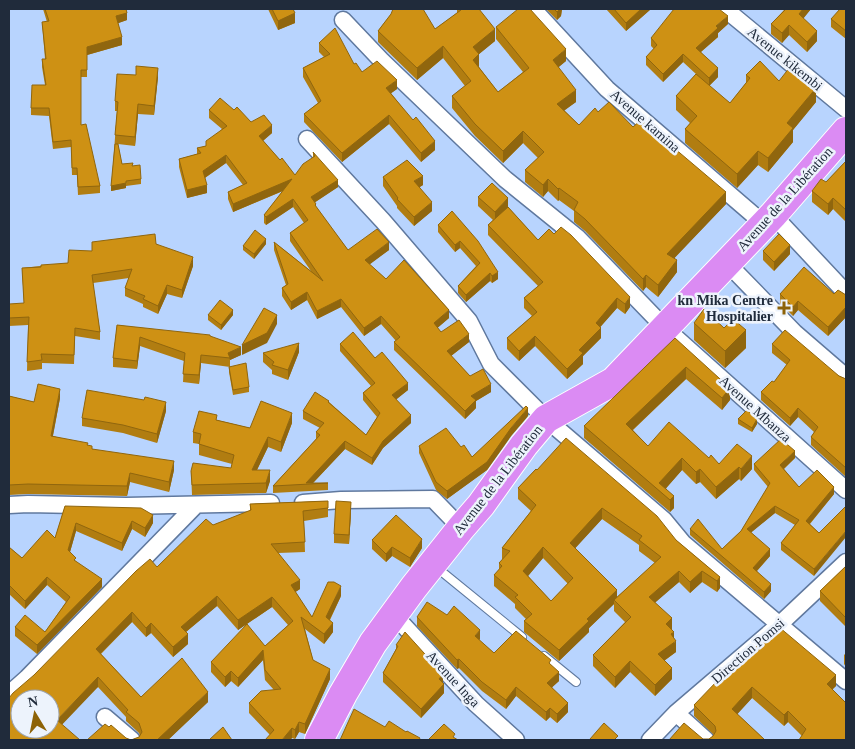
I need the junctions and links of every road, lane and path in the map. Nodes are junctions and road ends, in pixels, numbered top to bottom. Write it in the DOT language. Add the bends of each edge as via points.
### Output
graph roads {
  1 [pos="533,9"];
  2 [pos="725,9"];
  3 [pos="343,20"];
  4 [pos="846,109"];
  5 [pos="846,131"];
  6 [pos="307,139"];
  7 [pos="769,219"];
  8 [pos="726,263"];
  9 [pos="846,293"];
  10 [pos="665,328"];
  11 [pos="846,376"];
  12 [pos="546,420"];
  13 [pos="846,490"];
  14 [pos="9,505"];
  15 [pos="195,506"];
  16 [pos="461,528"];
  17 [pos="846,562"];
  18 [pos="432,564"];
  19 [pos="394,615"];
  20 [pos="780,624"];
  21 [pos="530,645"];
  22 [pos="538,651"];
  23 [pos="846,681"];
  24 [pos="576,682"];
  25 [pos="9,694"];
  26 [pos="676,713"];
  27 [pos="105,717"];
  28 [pos="132,740"];
  29 [pos="319,740"];
  30 [pos="516,740"];
  31 [pos="650,740"];
  32 [pos="706,740"];
  1 -- 7 [label="street, Avenue kamina" via="607,88"];
  2 -- 4 [label="street, Avenue kikembi"];
  3 -- 10 [label="street, Avenue Mbanza" via="505,179 578,238"];
  5 -- 7 [label="highway, Avenue de la Libération"];
  6 -- 12 [label="street" via="468,321 491,364"];
  7 -- 8 [label="highway, Avenue de la Libération"];
  7 -- 9 [label="street, Avenue kamina"];
  8 -- 10 [label="highway, Avenue de la Libération"];
  8 -- 11 [label="street" via="795,333"];
  10 -- 12 [label="highway, Avenue de la Libération" via="614,381"];
  10 -- 13 [label="street, Avenue Mbanza"];
  12 -- 16 [label="highway, Avenue de la Libération"];
  12 -- 20 [label="street" via="664,520 683,543"];
  14 -- 15 [label="street"];
  15 -- 16 [label="street" via="421,498 433,499"];
  15 -- 25 [label="street"];
  16 -- 18 [label="highway, Avenue de la Libération"];
  17 -- 20 [label="street, Direction Pomsi"];
  18 -- 19 [label="highway, Avenue de la Libération"];
  18 -- 21 [label="lane"];
  19 -- 29 [label="highway, Avenue de la Libération" via="368,651"];
  19 -- 30 [label="street, Avenue Inga" via="476,704"];
  20 -- 23 [label="street"];
  20 -- 26 [label="street, Direction Pomsi"];
  22 -- 24 [label="lane"];
  26 -- 31 [label="street, Direction Pomsi"];
  26 -- 32 [label="street"];
  27 -- 28 [label="street"];
}
